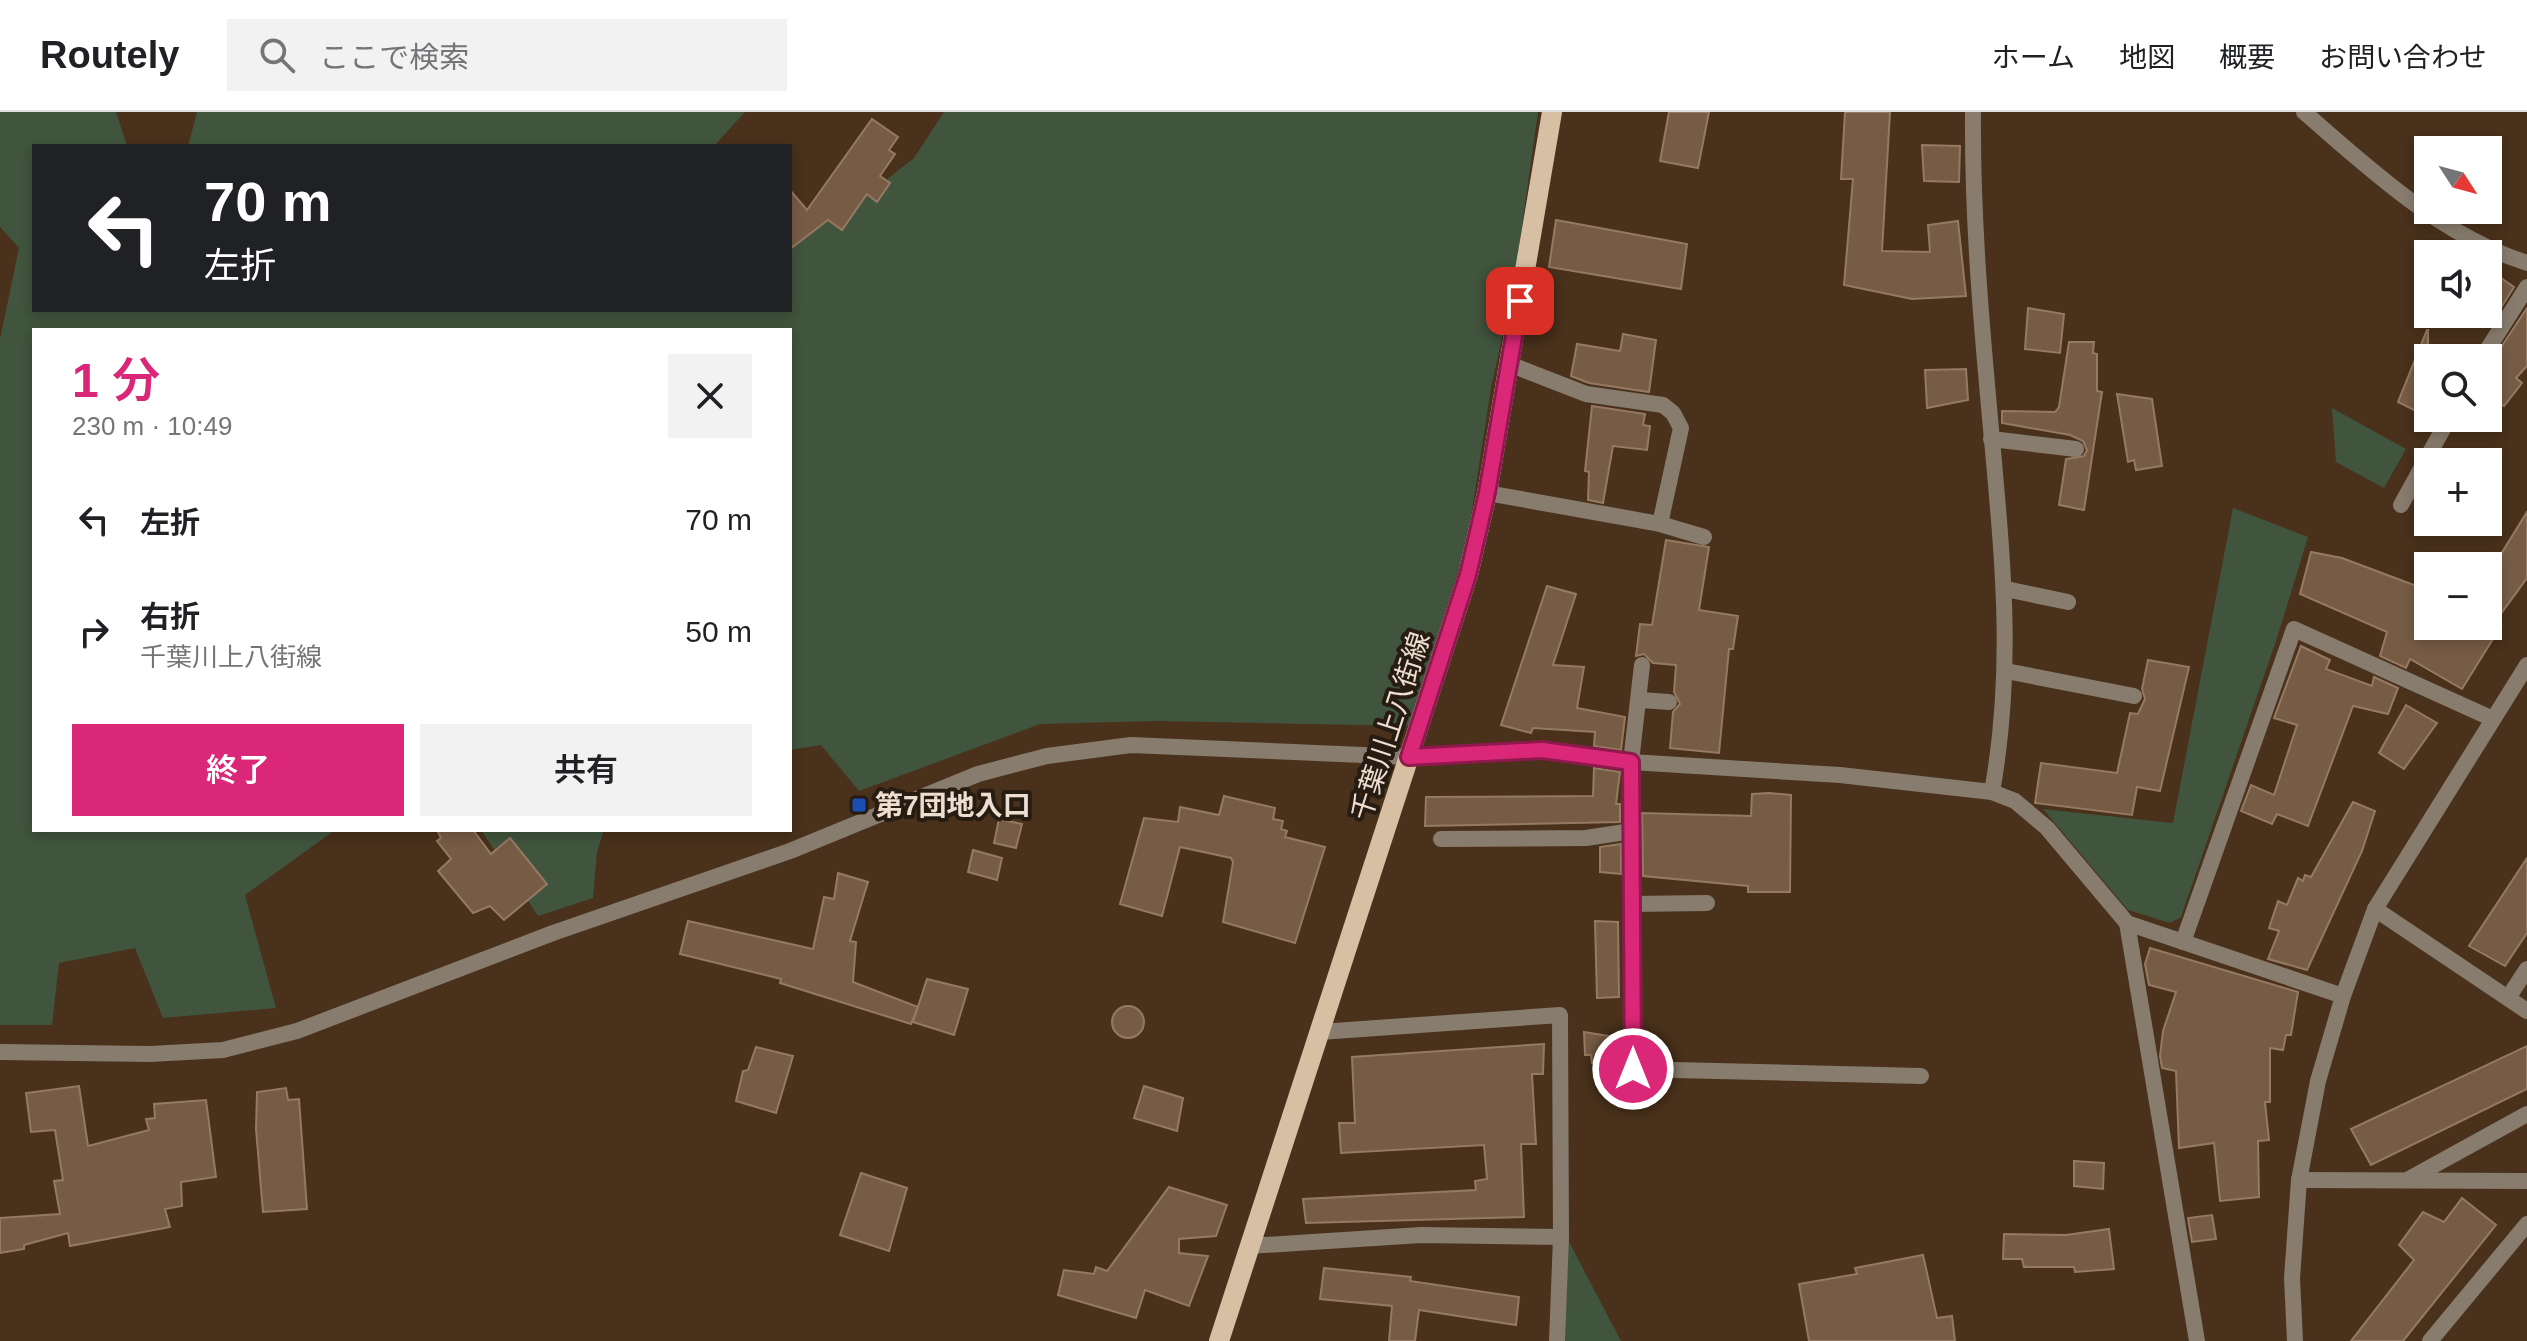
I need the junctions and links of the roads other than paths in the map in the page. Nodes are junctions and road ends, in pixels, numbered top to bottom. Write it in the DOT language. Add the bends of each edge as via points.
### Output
graph roads {
  1 [pos="1552,112"];
  2 [pos="1973,112"];
  3 [pos="2304,112"];
  4 [pos="2527,263"];
  5 [pos="2527,287"];
  6 [pos="2491,344"];
  7 [pos="1509,364"];
  8 [pos="2441,432"];
  9 [pos="1991,439"];
  10 [pos="2076,449"];
  11 [pos="1487,493"];
  12 [pos="2401,505"];
  13 [pos="1660,524"];
  14 [pos="1704,537"];
  15 [pos="2006,589"];
  16 [pos="2068,602"];
  17 [pos="1642,665"];
  18 [pos="2527,665"];
  19 [pos="2006,671"];
  20 [pos="2521,688"];
  21 [pos="2134,696"];
  22 [pos="1641,700"];
  23 [pos="1669,702"];
  24 [pos="2493,719"];
  25 [pos="1409,757"];
  26 [pos="1631,762"];
  27 [pos="1992,792"];
  28 [pos="1632,831"];
  29 [pos="1441,839"];
  30 [pos="1707,903"];
  31 [pos="1632,904"];
  32 [pos="2375,909"];
  33 [pos="2127,923"];
  34 [pos="2183,942"];
  35 [pos="2527,969"];
  36 [pos="2343,996"];
  37 [pos="2508,998"];
  38 [pos="2527,1011"];
  39 [pos="1320,1032"];
  40 [pos="0,1052"];
  41 [pos="1921,1076"];
  42 [pos="2527,1114"];
  43 [pos="2299,1180"];
  44 [pos="2407,1181"];
  45 [pos="2527,1181"];
  46 [pos="2527,1224"];
  47 [pos="1561,1237"];
  48 [pos="1249,1246"];
  49 [pos="1219,1341"];
  50 [pos="1557,1341"];
  51 [pos="2197,1341"];
  52 [pos="2295,1341"];
  53 [pos="2430,1341"];
  1 -- 7 [label="main road, 千葉川上八街線"];
  2 -- 9 [label="street" via="1977,272"];
  3 -- 4 [label="street" via="2382,180 2464,237"];
  5 -- 6 [label="street"];
  7 -- 11 [label="main road, 千葉川上八街線"];
  7 -- 13 [label="street" via="1586,394 1663,405 1673,413 1681,428"];
  8 -- 12 [label="street"];
  9 -- 10 [label="street"];
  9 -- 15 [label="street"];
  11 -- 13 [label="street"];
  11 -- 25 [label="main road, 千葉川上八街線" via="1468,575"];
  13 -- 14 [label="street"];
  15 -- 16 [label="street"];
  15 -- 19 [label="street"];
  17 -- 22 [label="street"];
  18 -- 20 [label="street"];
  19 -- 21 [label="street"];
  19 -- 27 [label="street"];
  20 -- 24 [label="street"];
  22 -- 23 [label="street"];
  22 -- 26 [label="street"];
  24 -- 32 [label="street"];
  24 -- 34 [label="street" via="2294,629"];
  25 -- 26 [label="street" via="1542,750"];
  25 -- 39 [label="main road, 千葉川上八街線"];
  25 -- 40 [label="street" via="1131,745 1047,756 978,774 790,851 553,933 297,1031 223,1050"];
  26 -- 27 [label="street" via="1840,775"];
  26 -- 28 [label="street"];
  27 -- 33 [label="street" via="2015,801 2047,828"];
  28 -- 29 [label="street" via="1586,838"];
  28 -- 31 [label="street"];
  30 -- 31 [label="street"];
  31 -- 41 [label="street" via="1633,1069"];
  32 -- 36 [label="street"];
  32 -- 37 [label="street"];
  33 -- 34 [label="street"];
  33 -- 51 [label="street"];
  34 -- 36 [label="street"];
  35 -- 37 [label="street"];
  36 -- 43 [label="street" via="2318,1081"];
  37 -- 38 [label="street"];
  39 -- 47 [label="street" via="1560,1015"];
  39 -- 48 [label="main road, 千葉川上八街線"];
  42 -- 44 [label="street"];
  43 -- 44 [label="street"];
  43 -- 52 [label="street" via="2292,1278"];
  44 -- 45 [label="street"];
  46 -- 53 [label="street"];
  47 -- 48 [label="street" via="1421,1235"];
  47 -- 50 [label="street"];
  48 -- 49 [label="main road, 千葉川上八街線"];
}
